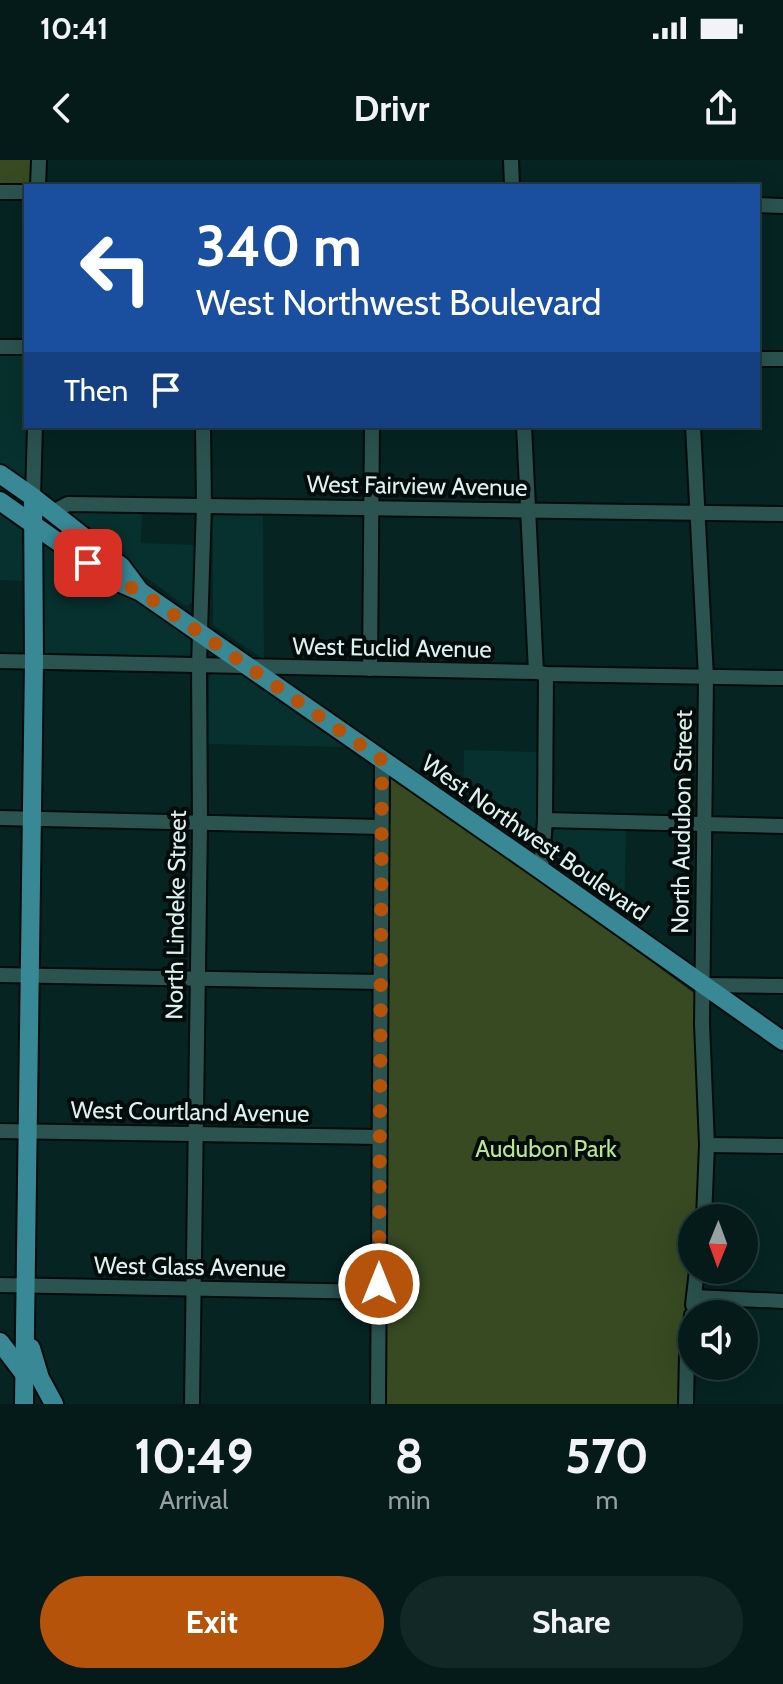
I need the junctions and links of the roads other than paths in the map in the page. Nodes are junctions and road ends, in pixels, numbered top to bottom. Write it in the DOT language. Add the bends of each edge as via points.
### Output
graph roads {
  1 [pos="39,160"];
  2 [pos="511,160"];
  3 [pos="38,184"];
  4 [pos="512,184"];
  5 [pos="0,192"];
  6 [pos="24,192"];
  7 [pos="760,205"];
  8 [pos="783,206"];
  9 [pos="0,347"];
  10 [pos="24,347"];
  11 [pos="760,359"];
  12 [pos="783,359"];
  13 [pos="35,428"];
  14 [pos="203,428"];
  15 [pos="372,428"];
  16 [pos="524,428"];
  17 [pos="693,428"];
  18 [pos="0,474"];
  19 [pos="33,497"];
  20 [pos="0,501"];
  21 [pos="204,505"];
  22 [pos="372,507"];
  23 [pos="529,509"];
  24 [pos="53,512"];
  25 [pos="698,512"];
  26 [pos="783,514"];
  27 [pos="34,524"];
  28 [pos="141,592"];
  29 [pos="200,634"];
  30 [pos="0,661"];
  31 [pos="34,661"];
  32 [pos="199,665"];
  33 [pos="250,668"];
  34 [pos="370,669"];
  35 [pos="541,673"];
  36 [pos="706,677"];
  37 [pos="783,678"];
  38 [pos="382,760"];
  39 [pos="0,818"];
  40 [pos="32,818"];
  41 [pos="545,820"];
  42 [pos="200,823"];
  43 [pos="705,824"];
  44 [pos="783,826"];
  45 [pos="381,827"];
  46 [pos="541,870"];
  47 [pos="0,975"];
  48 [pos="30,975"];
  49 [pos="197,978"];
  50 [pos="381,982"];
  51 [pos="702,985"];
  52 [pos="783,986"];
  53 [pos="783,1041"];
  54 [pos="0,1131"];
  55 [pos="28,1132"];
  56 [pos="197,1134"];
  57 [pos="379,1137"];
  58 [pos="707,1145"];
  59 [pos="783,1146"];
  60 [pos="705,1204"];
  61 [pos="695,1284"];
  62 [pos="0,1285"];
  63 [pos="26,1286"];
  64 [pos="194,1288"];
  65 [pos="379,1292"];
  66 [pos="694,1297"];
  67 [pos="694,1300"];
  68 [pos="783,1301"];
  69 [pos="25,1307"];
  70 [pos="0,1342"];
  71 [pos="0,1351"];
  72 [pos="24,1374"];
  73 [pos="686,1380"];
  74 [pos="22,1404"];
  75 [pos="51,1404"];
  76 [pos="192,1404"];
  77 [pos="378,1404"];
  78 [pos="686,1404"];
  1 -- 3 [label="street"];
  2 -- 4 [label="street"];
  5 -- 6 [label="street"];
  7 -- 8 [label="street"];
  9 -- 10 [label="street"];
  11 -- 12 [label="street"];
  13 -- 19 [label="street"];
  14 -- 21 [label="street, North Lindeke Street"];
  15 -- 22 [label="street"];
  16 -- 23 [label="street"];
  17 -- 25 [label="street, North Audubon Street"];
  18 -- 19 [label="main road, West Northwest Boulevard"];
  19 -- 24 [label="main road, West Northwest Boulevard"];
  19 -- 27 [label="main road"];
  20 -- 27 [label="main road, West Northwest Boulevard"];
  21 -- 22 [label="street, West Fairview Avenue"];
  21 -- 24 [label="street, West Fairview Avenue" via="68,504"];
  21 -- 29 [label="street, North Lindeke Street"];
  22 -- 23 [label="street, West Fairview Avenue"];
  22 -- 34 [label="street"];
  23 -- 25 [label="street, West Fairview Avenue"];
  23 -- 35 [label="street"];
  24 -- 28 [label="main road, West Northwest Boulevard" via="121,566"];
  25 -- 26 [label="street, West Fairview Avenue"];
  25 -- 36 [label="street, North Audubon Street"];
  27 -- 28 [label="main road, West Northwest Boulevard" via="109,578"];
  27 -- 31 [label="main road"];
  28 -- 29 [label="main road, West Northwest Boulevard"];
  29 -- 32 [label="street, North Lindeke Street"];
  29 -- 33 [label="main road, West Northwest Boulevard"];
  30 -- 31 [label="street, West Euclid Avenue"];
  31 -- 32 [label="street, West Euclid Avenue"];
  31 -- 40 [label="main road"];
  32 -- 33 [label="street, West Euclid Avenue"];
  32 -- 42 [label="street, North Lindeke Street"];
  33 -- 34 [label="street, West Euclid Avenue"];
  33 -- 38 [label="main road, West Northwest Boulevard"];
  34 -- 35 [label="street, West Euclid Avenue"];
  35 -- 36 [label="street, West Euclid Avenue"];
  35 -- 41 [label="street"];
  36 -- 37 [label="street, West Euclid Avenue"];
  36 -- 43 [label="street, North Audubon Street"];
  38 -- 45 [label="street"];
  38 -- 46 [label="main road, West Northwest Boulevard"];
  39 -- 40 [label="street"];
  40 -- 42 [label="street"];
  40 -- 48 [label="main road"];
  41 -- 43 [label="street"];
  41 -- 46 [label="street"];
  42 -- 45 [label="street"];
  42 -- 49 [label="street, North Lindeke Street"];
  43 -- 44 [label="street"];
  43 -- 51 [label="street, North Audubon Street"];
  45 -- 50 [label="street"];
  46 -- 51 [label="main road, West Northwest Boulevard"];
  47 -- 48 [label="street"];
  48 -- 49 [label="street"];
  48 -- 55 [label="main road"];
  49 -- 50 [label="street"];
  49 -- 56 [label="street, North Lindeke Street"];
  50 -- 57 [label="street"];
  51 -- 52 [label="street"];
  51 -- 53 [label="main road, West Northwest Boulevard"];
  51 -- 58 [label="street, North Audubon Street"];
  54 -- 55 [label="street, West Courtland Avenue"];
  55 -- 56 [label="street, West Courtland Avenue"];
  55 -- 63 [label="main road"];
  56 -- 57 [label="street, West Courtland Avenue"];
  56 -- 64 [label="street, North Lindeke Street"];
  57 -- 65 [label="street"];
  58 -- 59 [label="street"];
  58 -- 60 [label="street, North Audubon Street"];
  61 -- 66 [label="street"];
  62 -- 63 [label="street, West Glass Avenue"];
  63 -- 64 [label="street, West Glass Avenue"];
  63 -- 69 [label="main road"];
  64 -- 65 [label="street, West Glass Avenue"];
  64 -- 76 [label="street, North Lindeke Street"];
  65 -- 77 [label="street"];
  66 -- 67 [label="street"];
  66 -- 68 [label="street"];
  69 -- 72 [label="main road"];
  69 -- 75 [label="main road" via="32,1356"];
  70 -- 72 [label="main road"];
  71 -- 74 [label="main road"];
  72 -- 74 [label="main road"];
  72 -- 75 [label="main road"];
  73 -- 78 [label="street"];
}
